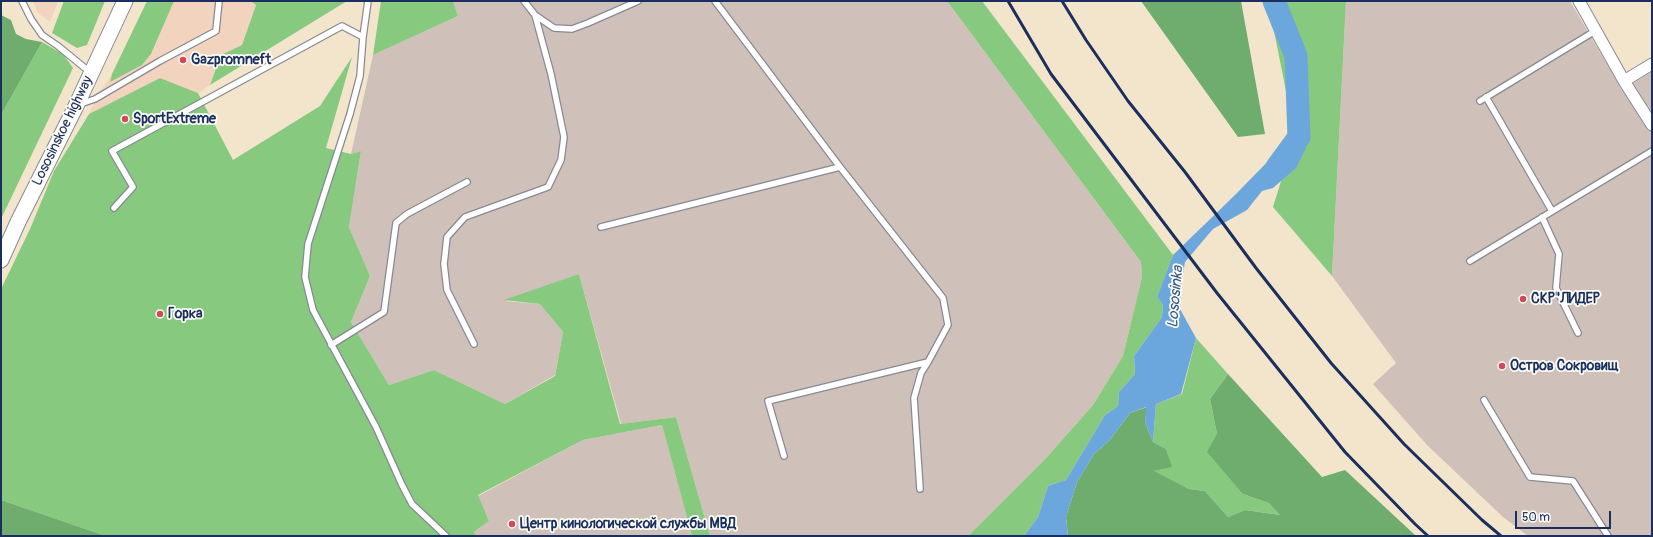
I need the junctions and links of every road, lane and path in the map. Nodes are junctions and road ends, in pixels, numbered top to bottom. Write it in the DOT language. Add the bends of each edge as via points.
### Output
graph roads {
  1 [pos="22,1"];
  2 [pos="126,1"];
  3 [pos="219,1"];
  4 [pos="368,1"];
  5 [pos="524,1"];
  6 [pos="638,1"];
  7 [pos="715,1"];
  8 [pos="1579,1"];
  9 [pos="535,15"];
  10 [pos="1595,30"];
  11 [pos="363,37"];
  12 [pos="1652,64"];
  13 [pos="91,74"];
  14 [pos="1624,81"];
  15 [pos="1486,97"];
  16 [pos="1480,101"];
  17 [pos="76,106"];
  18 [pos="1652,125"];
  19 [pos="1652,151"];
  20 [pos="840,167"];
  21 [pos="467,182"];
  22 [pos="114,208"];
  23 [pos="1552,212"];
  24 [pos="1542,217"];
  25 [pos="601,227"];
  26 [pos="1,260"];
  27 [pos="1470,261"];
  28 [pos="1578,333"];
  29 [pos="474,344"];
  30 [pos="331,345"];
  31 [pos="928,362"];
  32 [pos="1484,400"];
  33 [pos="784,456"];
  34 [pos="920,489"];
  35 [pos="446,536"];
  36 [pos="1608,536"];
  1 -- 13 [label="lane" via="30,19 42,35"];
  2 -- 13 [label="main road, Lososinskoe highway"];
  3 -- 17 [label="lane" via="216,31 95,99"];
  4 -- 11 [label="lane"];
  5 -- 9 [label="lane"];
  6 -- 9 [label="lane" via="572,29 554,28"];
  7 -- 20 [label="lane"];
  8 -- 10 [label="street"];
  9 -- 29 [label="lane" via="564,137 561,160 548,187 465,217 447,237 444,264 447,290"];
  10 -- 14 [label="street"];
  10 -- 15 [label="lane"];
  11 -- 22 [label="lane" via="342,26 112,151 133,187"];
  11 -- 30 [label="lane" via="360,76 308,244 305,277 313,310"];
  12 -- 14 [label="street"];
  13 -- 17 [label="main road, Lososinskoe highway"];
  14 -- 18 [label="street"];
  15 -- 16 [label="lane"];
  15 -- 23 [label="lane"];
  17 -- 26 [label="main road, Lososinskoe highway"];
  19 -- 23 [label="lane"];
  20 -- 25 [label="lane"];
  20 -- 31 [label="lane" via="943,298 948,325"];
  21 -- 30 [label="lane" via="407,214 396,223 384,312"];
  23 -- 24 [label="lane"];
  24 -- 27 [label="lane"];
  24 -- 28 [label="lane" via="1559,254 1556,288"];
  30 -- 35 [label="lane" via="376,427 412,504"];
  31 -- 33 [label="lane" via="768,401"];
  31 -- 34 [label="lane" via="921,373 914,398"];
  32 -- 36 [label="lane" via="1530,477 1572,481"];
}
